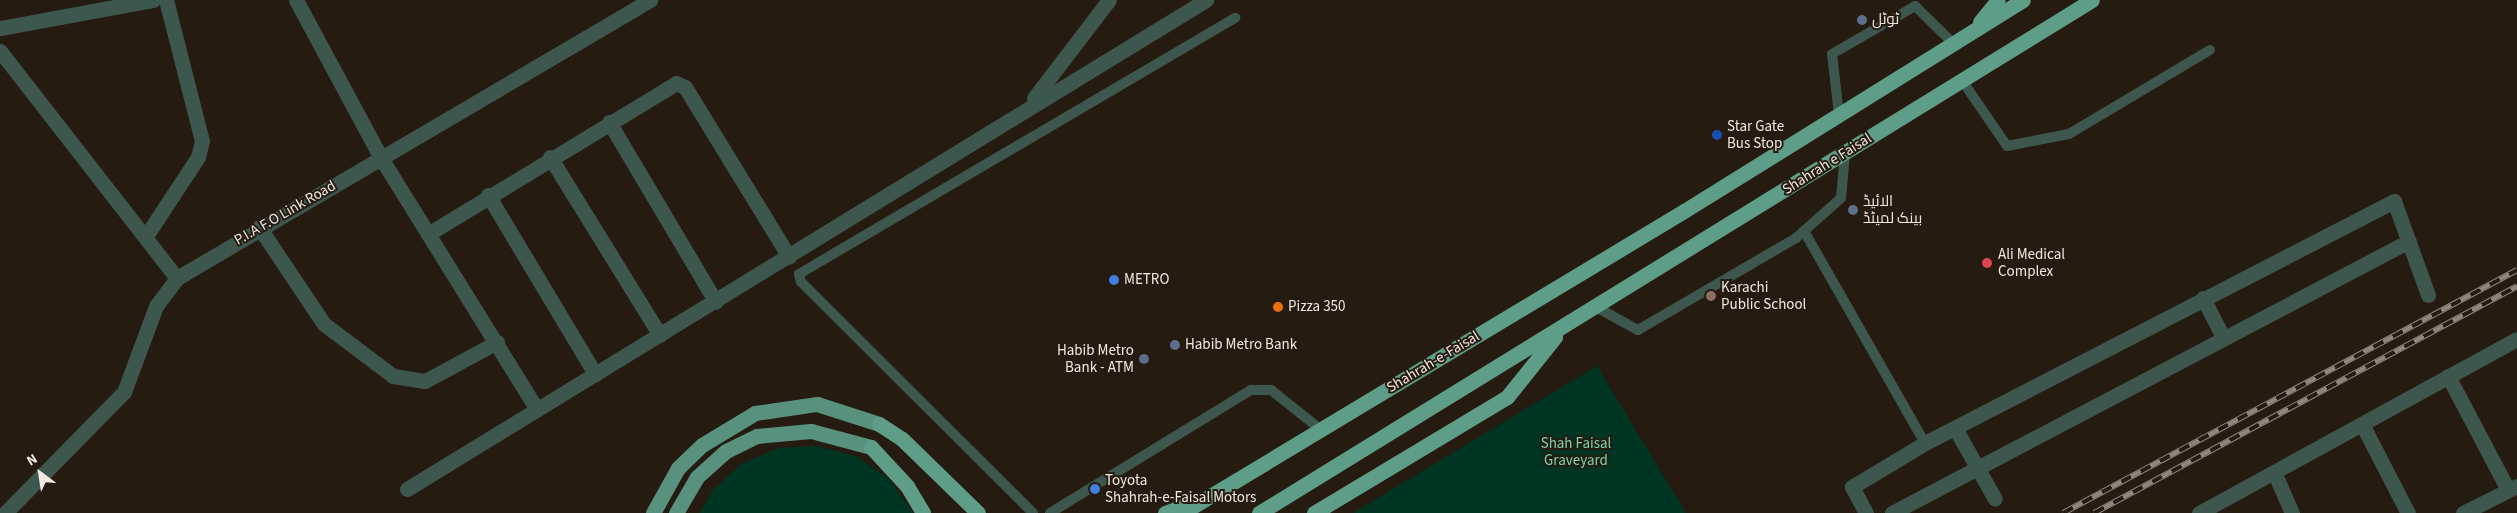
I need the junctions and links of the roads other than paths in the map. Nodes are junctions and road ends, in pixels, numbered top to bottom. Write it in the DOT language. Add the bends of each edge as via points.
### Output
graph roads {
  1 [pos="153,0"];
  2 [pos="166,0"];
  3 [pos="296,0"];
  4 [pos="1109,0"];
  5 [pos="1206,0"];
  6 [pos="1998,0"];
  7 [pos="2023,0"];
  8 [pos="2092,0"];
  9 [pos="644,2"];
  10 [pos="1235,18"];
  11 [pos="0,28"];
  12 [pos="1972,33"];
  13 [pos="1954,44"];
  14 [pos="2210,50"];
  15 [pos="0,51"];
  16 [pos="1961,79"];
  17 [pos="1030,104"];
  18 [pos="1839,115"];
  19 [pos="609,122"];
  20 [pos="1845,154"];
  21 [pos="550,157"];
  22 [pos="381,158"];
  23 [pos="488,195"];
  24 [pos="259,228"];
  25 [pos="1804,231"];
  26 [pos="428,234"];
  27 [pos="146,236"];
  28 [pos="2408,241"];
  29 [pos="789,257"];
  30 [pos="177,278"];
  31 [pos="2428,296"];
  32 [pos="2203,298"];
  33 [pos="716,302"];
  34 [pos="1596,307"];
  35 [pos="1562,328"];
  36 [pos="660,336"];
  37 [pos="2223,337"];
  38 [pos="2517,339"];
  39 [pos="497,342"];
  40 [pos="595,374"];
  41 [pos="2448,376"];
  42 [pos="537,410"];
  43 [pos="879,424"];
  44 [pos="2362,424"];
  45 [pos="1955,428"];
  46 [pos="1320,430"];
  47 [pos="1924,443"];
  48 [pos="871,447"];
  49 [pos="1978,464"];
  50 [pos="2274,472"];
  51 [pos="2513,488"];
  52 [pos="407,489"];
  53 [pos="1208,496"];
  54 [pos="1995,498"];
  55 [pos="4,513"];
  56 [pos="653,513"];
  57 [pos="676,513"];
  58 [pos="923,513"];
  59 [pos="978,513"];
  60 [pos="1033,513"];
  61 [pos="1050,513"];
  62 [pos="1165,513"];
  63 [pos="1182,513"];
  64 [pos="1259,513"];
  65 [pos="1314,513"];
  66 [pos="1866,513"];
  67 [pos="1892,513"];
  68 [pos="2200,513"];
  69 [pos="2292,513"];
  70 [pos="2408,513"];
  71 [pos="2463,513"];
  1 -- 11 [label="street"];
  2 -- 27 [label="street" via="202,141 198,157"];
  3 -- 22 [label="street"];
  4 -- 17 [label="street"];
  5 -- 17 [label="street"];
  6 -- 12 [label="highway"];
  7 -- 12 [label="highway"];
  8 -- 16 [label="highway, Shahrah e Faisal"];
  9 -- 22 [label="street, P.I.A F.O Link Road"];
  10 -- 60 [label="lane" via="799,274 801,282"];
  12 -- 13 [label="highway"];
  13 -- 18 [label="highway"];
  13 -- 18 [label="lane" via="1915,6 1832,54"];
  14 -- 16 [label="lane" via="2069,134 2008,146"];
  15 -- 27 [label="street"];
  16 -- 20 [label="highway, Shahrah e Faisal"];
  17 -- 29 [label="street"];
  18 -- 46 [label="highway, Shahrah-e-Faisal"];
  19 -- 21 [label="street"];
  19 -- 29 [label="street" via="669,86 685,87"];
  19 -- 33 [label="street"];
  20 -- 25 [label="lane" via="1841,198"];
  20 -- 34 [label="highway, Shahrah e Faisal"];
  21 -- 23 [label="street"];
  21 -- 36 [label="street"];
  22 -- 24 [label="street, P.I.A F.O Link Road"];
  22 -- 26 [label="street"];
  23 -- 26 [label="street"];
  23 -- 40 [label="street"];
  24 -- 30 [label="street, P.I.A F.O Link Road"];
  24 -- 39 [label="street" via="324,324 393,376 411,382 440,376"];
  25 -- 34 [label="lane" via="1638,330"];
  25 -- 47 [label="lane"];
  26 -- 39 [label="street"];
  27 -- 30 [label="street"];
  28 -- 31 [label="street"];
  28 -- 32 [label="street" via="2394,201"];
  28 -- 37 [label="street"];
  29 -- 33 [label="street"];
  30 -- 55 [label="street, P.I.A F.O Link Road" via="156,306 124,392"];
  32 -- 37 [label="street"];
  32 -- 45 [label="street"];
  33 -- 36 [label="street"];
  34 -- 35 [label="highway, Shahrah e Faisal"];
  35 -- 64 [label="highway"];
  35 -- 65 [label="highway" via="1507,397"];
  36 -- 40 [label="street"];
  37 -- 49 [label="street"];
  38 -- 41 [label="street"];
  39 -- 42 [label="street"];
  40 -- 42 [label="street"];
  41 -- 44 [label="street"];
  41 -- 51 [label="street"];
  42 -- 52 [label="street"];
  43 -- 56 [label="main road" via="817,404 755,413 726,426 678,468"];
  43 -- 59 [label="highway" via="902,439"];
  44 -- 50 [label="street"];
  44 -- 70 [label="street"];
  45 -- 47 [label="street"];
  45 -- 49 [label="street"];
  46 -- 53 [label="highway, Shahrah-e-Faisal"];
  46 -- 61 [label="lane" via="1271,390 1250,390"];
  47 -- 66 [label="street" via="1852,487"];
  48 -- 57 [label="main road" via="811,431 757,436 726,451 697,478"];
  48 -- 58 [label="highway" via="907,486"];
  49 -- 54 [label="street"];
  49 -- 67 [label="street"];
  50 -- 68 [label="street"];
  50 -- 69 [label="street"];
  51 -- 71 [label="street"];
  53 -- 62 [label="highway"];
  53 -- 63 [label="highway, Shahrah-e-Faisal"];
}
